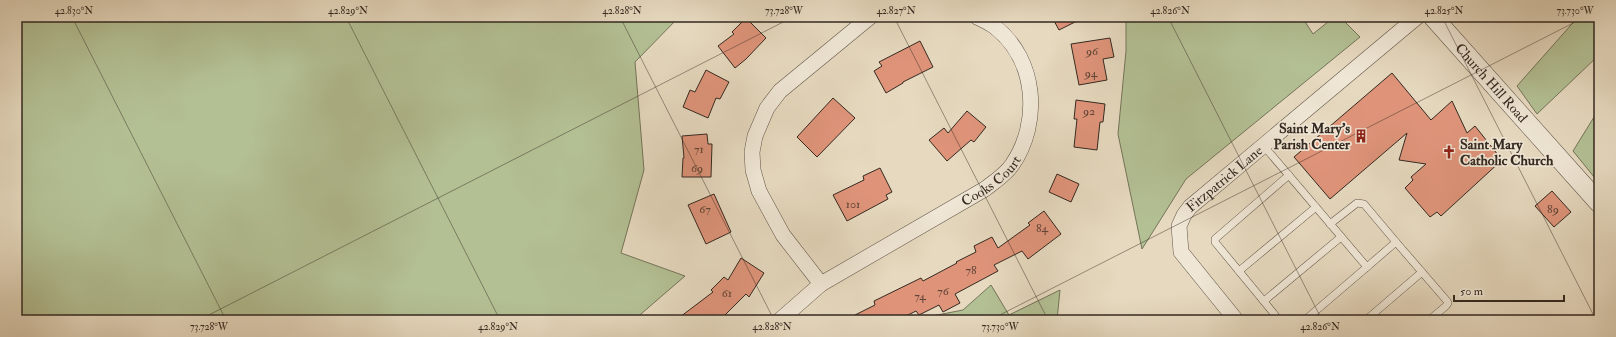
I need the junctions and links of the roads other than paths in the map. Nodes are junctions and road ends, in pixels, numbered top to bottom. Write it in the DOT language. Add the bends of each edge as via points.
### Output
graph roads {
  1 [pos="870,17"];
  2 [pos="977,17"];
  3 [pos="1417,17"];
  4 [pos="1432,17"];
  5 [pos="1263,145"];
  6 [pos="1289,175"];
  7 [pos="1599,203"];
  8 [pos="1316,207"];
  9 [pos="1330,224"];
  10 [pos="1341,237"];
  11 [pos="1396,242"];
  12 [pos="1367,267"];
  13 [pos="1239,271"];
  14 [pos="1422,272"];
  15 [pos="821,284"];
  16 [pos="1264,301"];
  17 [pos="1277,317"];
  18 [pos="780,320"];
  19 [pos="1236,320"];
  20 [pos="1269,320"];
  21 [pos="1305,320"];
  22 [pos="1366,320"];
  23 [pos="1429,320"];
  1 -- 15 [label="street" via="780,91 767,108 755,136 752,152 753,170 759,191 783,235"];
  2 -- 15 [label="street, Cooks Court" via="995,27 1011,44 1022,61 1028,80 1031,116 1026,138 1012,165 985,189"];
  3 -- 5 [label="street, Fitzpatrick Lane"];
  4 -- 7 [label="street, Church Hill Road"];
  5 -- 6 [label="lane"];
  5 -- 19 [label="street, Fitzpatrick Lane" via="1190,207 1179,226 1181,252"];
  6 -- 8 [label="lane"];
  6 -- 13 [label="lane" via="1215,239"];
  8 -- 9 [label="lane"];
  8 -- 13 [label="lane"];
  9 -- 10 [label="lane"];
  9 -- 11 [label="lane" via="1353,205 1361,203"];
  10 -- 12 [label="lane"];
  10 -- 16 [label="lane"];
  11 -- 12 [label="lane"];
  11 -- 14 [label="lane"];
  12 -- 21 [label="lane"];
  13 -- 16 [label="lane"];
  14 -- 22 [label="lane"];
  14 -- 23 [label="lane" via="1448,304"];
  15 -- 18 [label="street, Cooks Court"];
  16 -- 17 [label="lane"];
  17 -- 20 [label="lane"];
}
